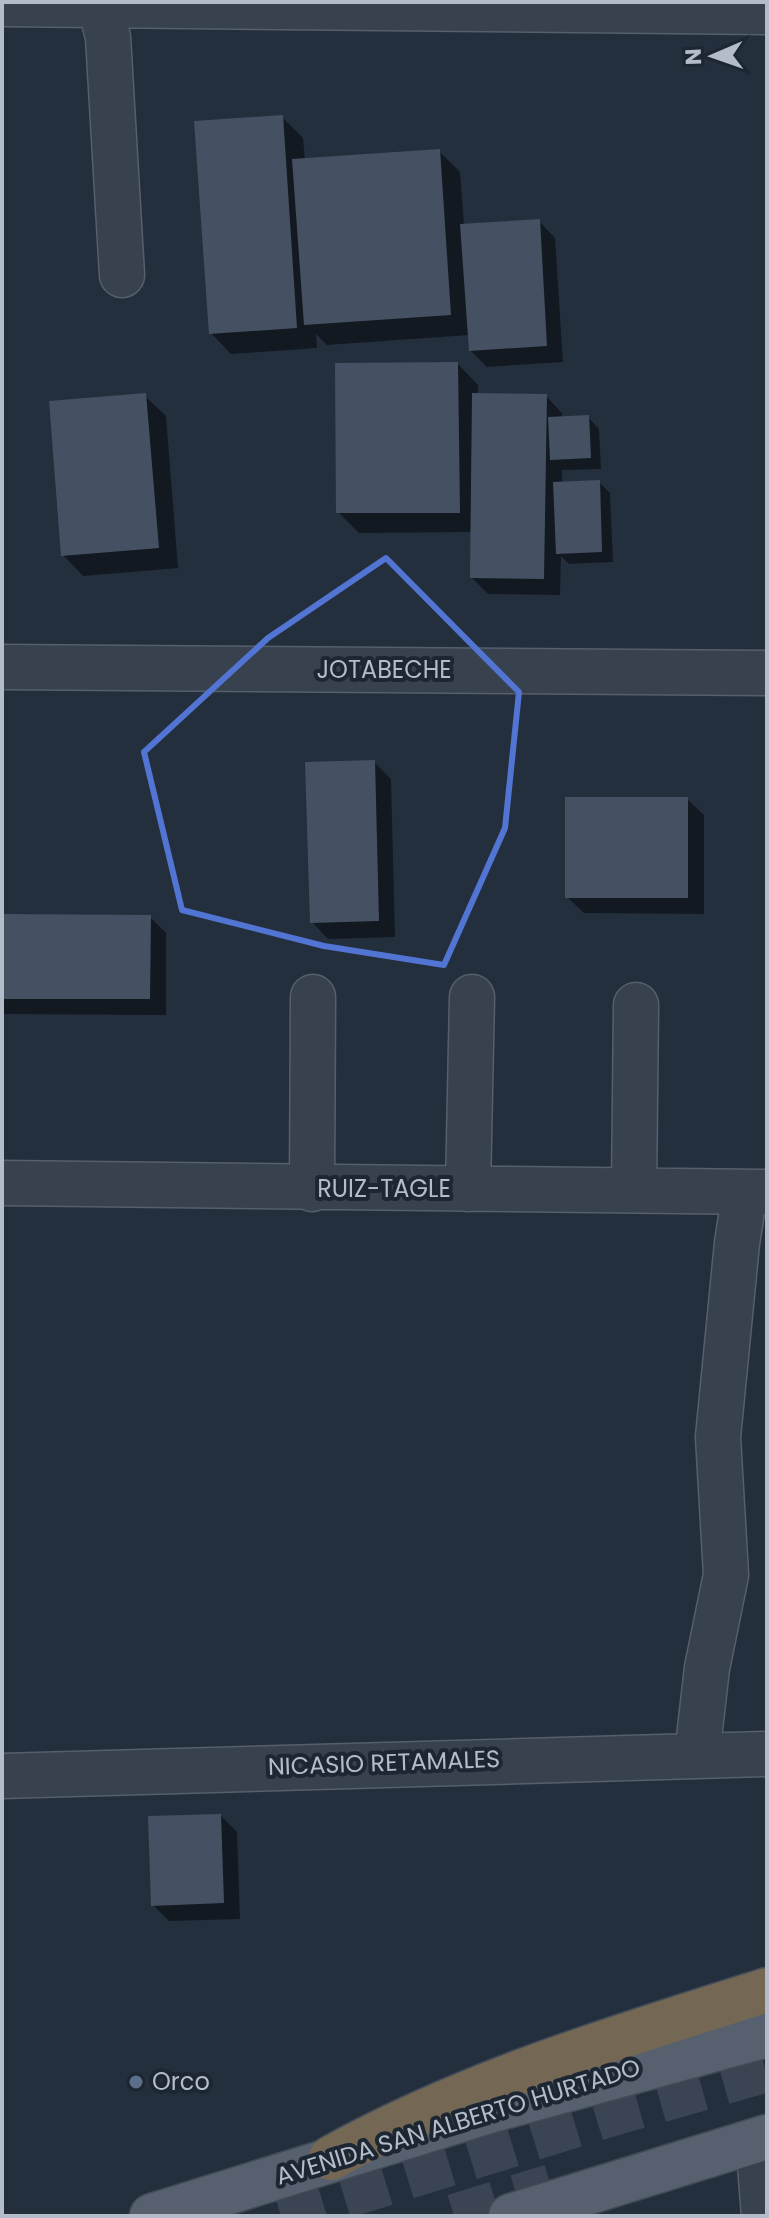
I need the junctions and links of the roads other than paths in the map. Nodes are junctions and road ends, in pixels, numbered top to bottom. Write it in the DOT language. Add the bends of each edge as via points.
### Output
graph roads {
  1 [pos="99,3"];
  2 [pos="2,4"];
  3 [pos="767,12"];
  4 [pos="122,275"];
  5 [pos="2,667"];
  6 [pos="767,673"];
  7 [pos="313,997"];
  8 [pos="472,997"];
  9 [pos="636,1005"];
  10 [pos="2,1183"];
  11 [pos="312,1189"];
  12 [pos="468,1189"];
  13 [pos="634,1190"];
  14 [pos="756,1192"];
  15 [pos="767,1754"];
  16 [pos="697,1755"];
  17 [pos="2,1776"];
  18 [pos="767,1990"];
  19 [pos="767,2035"];
  20 [pos="762,2138"];
  21 [pos="331,2158"];
  22 [pos="152,2216"];
  23 [pos="511,2216"];
  24 [pos="764,2216"];
  1 -- 2 [label="street"];
  1 -- 3 [label="street"];
  1 -- 4 [label="street" via="108,37"];
  5 -- 6 [label="street, JOTABECHE"];
  7 -- 11 [label="street"];
  8 -- 12 [label="street"];
  9 -- 13 [label="street"];
  10 -- 11 [label="street, RUIZ-TAGLE"];
  11 -- 12 [label="street, RUIZ-TAGLE"];
  12 -- 13 [label="street, RUIZ-TAGLE"];
  13 -- 14 [label="street, RUIZ-TAGLE"];
  14 -- 16 [label="street" via="737,1243 718,1437 726,1575"];
  15 -- 16 [label="street, NICASIO RETAMALES"];
  16 -- 17 [label="street, NICASIO RETAMALES"];
  18 -- 21 [label="highway" via="478,2087"];
  19 -- 21 [label="main road, AVENIDA SAN ALBERTO HURTADO"];
  20 -- 23 [label="main road"];
  20 -- 24 [label="street"];
  21 -- 22 [label="main road, AVENIDA SAN ALBERTO HURTADO"];
}
